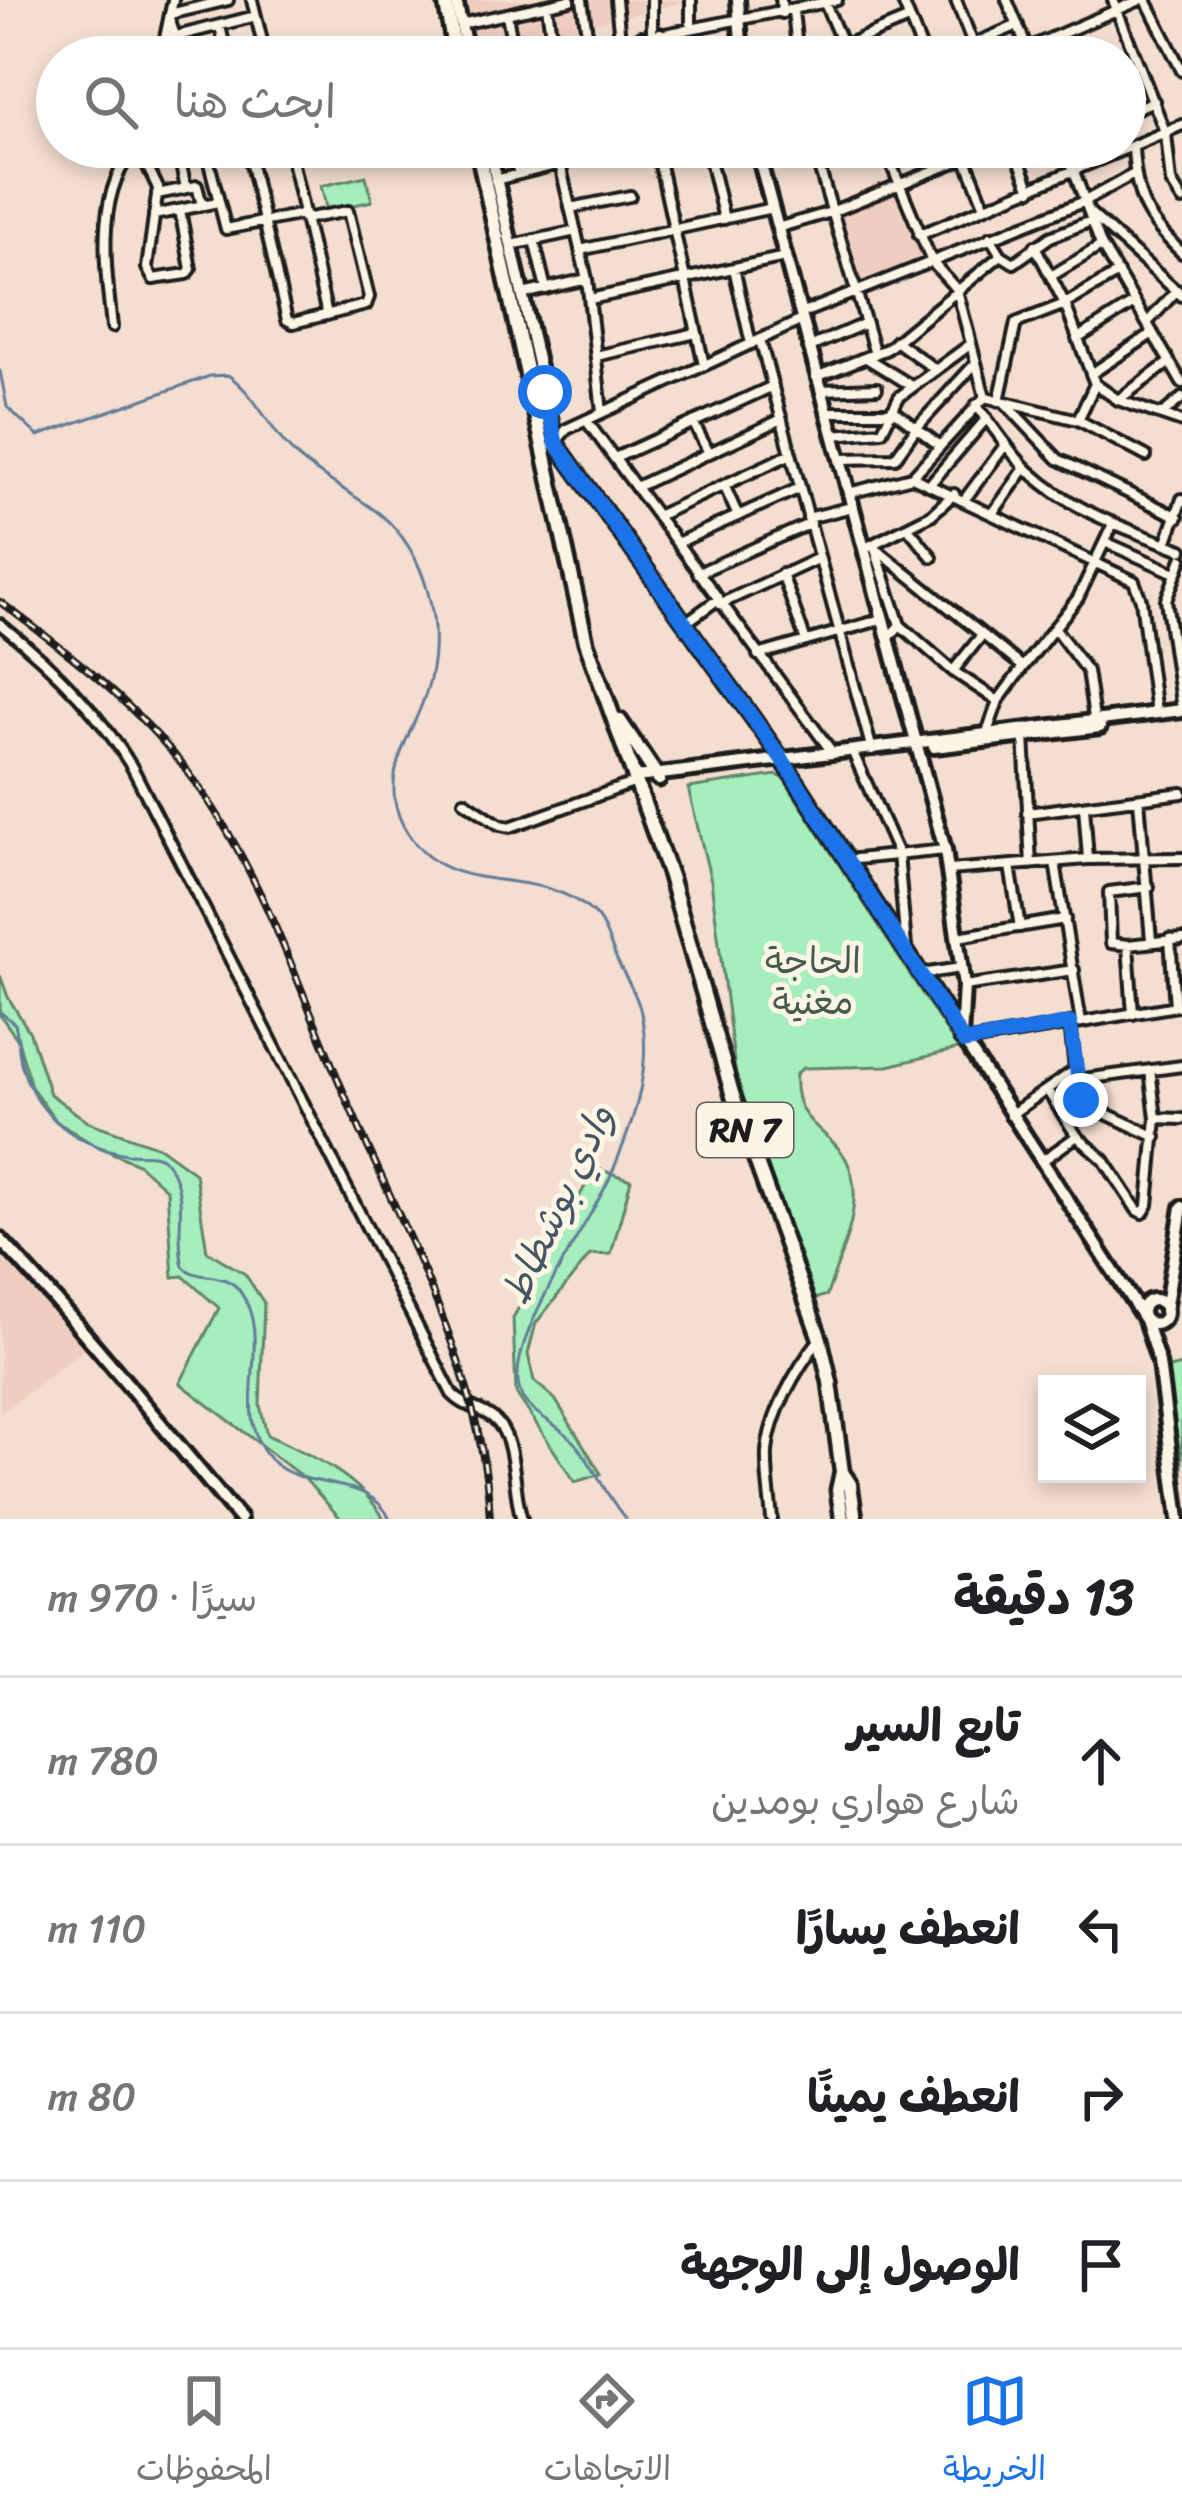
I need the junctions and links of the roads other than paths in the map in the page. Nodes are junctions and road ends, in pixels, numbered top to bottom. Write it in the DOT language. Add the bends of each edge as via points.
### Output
graph roads {
  1 [pos="173,0"];
  2 [pos="228,0"];
  3 [pos="252,0"];
  4 [pos="445,0"];
  5 [pos="456,0"];
  6 [pos="570,0"];
  7 [pos="582,0"];
  8 [pos="616,0"];
  9 [pos="652,0"];
  10 [pos="692,0"];
  11 [pos="738,0"];
  12 [pos="781,0"];
  13 [pos="837,0"];
  14 [pos="902,0"];
  15 [pos="956,0"];
  16 [pos="1007,0"];
  17 [pos="1143,0"];
  18 [pos="824,2"];
  19 [pos="193,5"];
  20 [pos="1115,5"];
  21 [pos="547,6"];
  22 [pos="788,12"];
  23 [pos="507,15"];
  24 [pos="170,16"];
  25 [pos="256,16"];
  26 [pos="908,19"];
  27 [pos="738,21"];
  28 [pos="461,24"];
  29 [pos="1018,25"];
  30 [pos="220,26"];
  31 [pos="691,29"];
  32 [pos="656,34"];
  33 [pos="170,36"];
  34 [pos="178,36"];
  35 [pos="222,36"];
  36 [pos="261,36"];
  37 [pos="453,36"];
  38 [pos="460,36"];
  39 [pos="511,36"];
  40 [pos="549,36"];
  41 [pos="591,36"];
  42 [pos="620,36"];
  43 [pos="645,36"];
  44 [pos="740,36"];
  45 [pos="793,36"];
  46 [pos="839,36"];
  47 [pos="868,36"];
  48 [pos="916,36"];
  49 [pos="970,36"];
  50 [pos="993,36"];
  51 [pos="1023,36"];
  52 [pos="1060,36"];
  53 [pos="1128,36"];
  54 [pos="1182,71"];
  55 [pos="1146,81"];
  56 [pos="1154,101"];
  57 [pos="1146,104"];
  58 [pos="1182,125"];
  59 [pos="1166,134"];
  60 [pos="1146,142"];
  61 [pos="120,168"];
  62 [pos="150,168"];
  63 [pos="182,168"];
  64 [pos="211,168"];
  65 [pos="252,168"];
  66 [pos="294,168"];
  67 [pos="485,168"];
  68 [pos="490,168"];
  69 [pos="517,168"];
  70 [pos="545,168"];
  71 [pos="561,168"];
  72 [pos="661,168"];
  73 [pos="712,168"];
  74 [pos="762,168"];
  75 [pos="819,168"];
  76 [pos="893,168"];
  77 [pos="940,168"];
  78 [pos="969,168"];
  79 [pos="1022,168"];
  80 [pos="1073,168"];
  81 [pos="1084,168"];
  82 [pos="1134,168"];
  83 [pos="1075,172"];
  84 [pos="1134,174"];
  85 [pos="519,175"];
  86 [pos="490,181"];
  87 [pos="899,184"];
  88 [pos="186,188"];
  89 [pos="1030,190"];
  90 [pos="157,194"];
  91 [pos="630,196"];
  92 [pos="1182,200"];
  93 [pos="218,202"];
  94 [pos="202,205"];
  95 [pos="985,207"];
  96 [pos="570,208"];
  97 [pos="772,208"];
  98 [pos="180,210"];
  99 [pos="1088,211"];
  100 [pos="831,212"];
  101 [pos="154,215"];
  102 [pos="304,217"];
  103 [pos="724,219"];
  104 [pos="264,223"];
  105 [pos="777,228"];
  106 [pos="675,229"];
  107 [pos="576,230"];
  108 [pos="919,235"];
  109 [pos="990,237"];
  110 [pos="534,240"];
  111 [pos="512,244"];
  112 [pos="1035,245"];
  113 [pos="1101,245"];
  114 [pos="580,250"];
  115 [pos="1182,253"];
  116 [pos="1001,255"];
  117 [pos="785,256"];
  118 [pos="932,262"];
  119 [pos="734,268"];
  120 [pos="1118,274"];
  121 [pos="1051,276"];
  122 [pos="685,278"];
  123 [pos="587,279"];
  124 [pos="546,289"];
  125 [pos="957,290"];
  126 [pos="856,293"];
  127 [pos="1179,293"];
  128 [pos="523,295"];
  129 [pos="590,299"];
  130 [pos="1134,303"];
  131 [pos="1065,304"];
  132 [pos="327,315"];
  133 [pos="801,317"];
  134 [pos="1148,322"];
  135 [pos="866,323"];
  136 [pos="112,327"];
  137 [pos="696,333"];
  138 [pos="1153,333"];
  139 [pos="1077,339"];
  140 [pos="896,341"];
  141 [pos="756,342"];
  142 [pos="971,344"];
  143 [pos="809,347"];
  144 [pos="596,356"];
  145 [pos="871,356"];
  146 [pos="975,364"];
  147 [pos="1167,364"];
  148 [pos="704,365"];
  149 [pos="935,370"];
  150 [pos="1093,379"];
  151 [pos="1181,381"];
  152 [pos="818,383"];
  153 [pos="773,386"];
  154 [pos="912,386"];
  155 [pos="877,388"];
  156 [pos="985,397"];
  157 [pos="1182,398"];
  158 [pos="1118,400"];
  159 [pos="1002,402"];
  160 [pos="976,405"];
  161 [pos="891,410"];
  162 [pos="602,412"];
  163 [pos="826,412"];
  164 [pos="1161,415"];
  165 [pos="987,418"];
  166 [pos="782,419"];
  167 [pos="586,420"];
  168 [pos="1078,420"];
  169 [pos="693,422"];
  170 [pos="1182,422"];
  171 [pos="551,425"];
  172 [pos="917,428"];
  173 [pos="567,429"];
  174 [pos="832,436"];
  175 [pos="556,443"];
  176 [pos="1006,444"];
  177 [pos="940,446"];
  178 [pos="709,453"];
  179 [pos="790,454"];
  180 [pos="543,455"];
  181 [pos="1146,456"];
  182 [pos="616,458"];
  183 [pos="839,459"];
  184 [pos="1025,468"];
  185 [pos="912,477"];
  186 [pos="930,484"];
  187 [pos="724,485"];
  188 [pos="636,487"];
  189 [pos="800,488"];
  190 [pos="848,493"];
  191 [pos="954,494"];
  192 [pos="965,499"];
  193 [pos="1182,500"];
  194 [pos="852,507"];
  195 [pos="993,513"];
  196 [pos="656,516"];
  197 [pos="738,516"];
  198 [pos="1178,517"];
  199 [pos="809,521"];
  200 [pos="1113,524"];
  201 [pos="908,528"];
  202 [pos="1105,542"];
  203 [pos="677,543"];
  204 [pos="1166,544"];
  205 [pos="870,548"];
  206 [pos="1182,554"];
  207 [pos="932,556"];
  208 [pos="819,558"];
  209 [pos="1142,561"];
  210 [pos="1093,565"];
  211 [pos="698,573"];
  212 [pos="1176,573"];
  213 [pos="782,574"];
  214 [pos="1134,581"];
  215 [pos="1182,597"];
  216 [pos="1166,599"];
  217 [pos="719,602"];
  218 [pos="883,620"];
  219 [pos="0,624"];
  220 [pos="683,625"];
  221 [pos="900,625"];
  222 [pos="1056,630"];
  223 [pos="840,632"];
  224 [pos="982,635"];
  225 [pos="888,638"];
  226 [pos="806,641"];
  227 [pos="758,655"];
  228 [pos="1178,658"];
  229 [pos="1023,667"];
  230 [pos="953,670"];
  231 [pos="998,701"];
  232 [pos="1182,712"];
  233 [pos="1156,713"];
  234 [pos="615,717"];
  235 [pos="1095,724"];
  236 [pos="988,736"];
  237 [pos="1024,736"];
  238 [pos="918,745"];
  239 [pos="872,750"];
  240 [pos="832,752"];
  241 [pos="854,755"];
  242 [pos="783,762"];
  243 [pos="657,777"];
  244 [pos="638,782"];
  245 [pos="1182,793"];
  246 [pos="1139,800"];
  247 [pos="464,801"];
  248 [pos="1084,806"];
  249 [pos="1027,813"];
  250 [pos="945,850"];
  251 [pos="898,854"];
  252 [pos="1182,858"];
  253 [pos="1088,859"];
  254 [pos="848,860"];
  255 [pos="1145,860"];
  256 [pos="1055,862"];
  257 [pos="1031,864"];
  258 [pos="1010,866"];
  259 [pos="949,870"];
  260 [pos="1148,887"];
  261 [pos="1065,920"];
  262 [pos="1020,927"];
  263 [pos="958,937"];
  264 [pos="1170,939"];
  265 [pos="1182,939"];
  266 [pos="1151,940"];
  267 [pos="1128,945"];
  268 [pos="907,954"];
  269 [pos="962,968"];
  270 [pos="1074,970"];
  271 [pos="920,974"];
  272 [pos="964,986"];
  273 [pos="1179,1006"];
  274 [pos="1133,1014"];
  275 [pos="1082,1022"];
  276 [pos="1070,1023"];
  277 [pos="962,1040"];
  278 [pos="1182,1066"];
  279 [pos="1150,1070"];
  280 [pos="1075,1075"];
  281 [pos="1047,1090"];
  282 [pos="1081,1100"];
  283 [pos="1009,1116"];
  284 [pos="1156,1118"];
  285 [pos="1182,1119"];
  286 [pos="1069,1123"];
  287 [pos="1077,1136"];
  288 [pos="1156,1137"];
  289 [pos="1041,1162"];
  290 [pos="1182,1207"];
  291 [pos="1182,1221"];
  292 [pos="0,1239"];
  293 [pos="1180,1254"];
  294 [pos="1172,1286"];
  295 [pos="1144,1300"];
  296 [pos="1182,1311"];
  297 [pos="1165,1315"];
  298 [pos="1144,1319"];
  299 [pos="820,1339"];
  300 [pos="1159,1363"];
  301 [pos="842,1472"];
  302 [pos="240,1519"];
  303 [pos="522,1519"];
  304 [pos="772,1519"];
  305 [pos="842,1519"];
  306 [pos="855,1519"];
  307 [pos="1179,1519"];
  1 -- 24 [label="street"];
  2 -- 19 [label="street"];
  3 -- 25 [label="street"];
  4 -- 37 [label="main road"];
  5 -- 28 [label="street"];
  6 -- 21 [label="street"];
  7 -- 41 [label="street"];
  8 -- 42 [label="street"];
  9 -- 32 [label="street"];
  10 -- 31 [label="street"];
  11 -- 27 [label="street"];
  12 -- 22 [label="street"];
  13 -- 18 [label="street"];
  14 -- 26 [label="street"];
  15 -- 49 [label="street"];
  16 -- 29 [label="street"];
  17 -- 20 [label="street"];
  17 -- 54 [label="street"];
  18 -- 22 [label="street"];
  18 -- 46 [label="street"];
  19 -- 24 [label="street"];
  20 -- 52 [label="street"];
  20 -- 53 [label="street"];
  21 -- 23 [label="street"];
  21 -- 40 [label="street"];
  22 -- 27 [label="street"];
  22 -- 45 [label="street"];
  23 -- 28 [label="street"];
  23 -- 39 [label="street"];
  24 -- 33 [label="street"];
  25 -- 30 [label="street"];
  25 -- 36 [label="street"];
  26 -- 47 [label="street"];
  26 -- 48 [label="street"];
  27 -- 31 [label="street"];
  27 -- 44 [label="street"];
  28 -- 38 [label="street"];
  29 -- 50 [label="street"];
  29 -- 51 [label="street"];
  30 -- 34 [label="street"];
  30 -- 35 [label="street"];
  31 -- 32 [label="street"];
  32 -- 43 [label="street"];
  55 -- 56 [label="street"];
  56 -- 57 [label="street"];
  56 -- 59 [label="street"];
  58 -- 59 [label="street"];
  59 -- 60 [label="street"];
  59 -- 92 [label="street" via="1171,182"];
  61 -- 136 [label="street" via="104,257"];
  62 -- 90 [label="street"];
  63 -- 88 [label="street"];
  64 -- 93 [label="street"];
  65 -- 104 [label="street"];
  66 -- 102 [label="street"];
  67 -- 86 [label="main road, RN 7"];
  68 -- 86 [label="street"];
  69 -- 85 [label="street"];
  70 -- 85 [label="street"];
  71 -- 96 [label="street"];
  72 -- 106 [label="street"];
  73 -- 103 [label="street"];
  74 -- 97 [label="street"];
  75 -- 100 [label="street"];
  76 -- 87 [label="street"];
  77 -- 87 [label="street"];
  78 -- 95 [label="street"];
  79 -- 89 [label="street"];
  80 -- 83 [label="street"];
  81 -- 83 [label="street"];
  82 -- 84 [label="street"];
  83 -- 89 [label="street"];
  83 -- 99 [label="street"];
  84 -- 99 [label="street"];
  84 -- 115 [label="street" via="1153,225"];
  85 -- 86 [label="street"];
  86 -- 111 [label="street"];
  86 -- 180 [label="main road, RN 7"];
  87 -- 100 [label="street"];
  87 -- 108 [label="street"];
  88 -- 90 [label="street"];
  88 -- 94 [label="street" via="198,187"];
  89 -- 95 [label="street"];
  90 -- 101 [label="street"];
  91 -- 96 [label="street"];
  93 -- 94 [label="street"];
  93 -- 104 [label="street" via="226,229"];
  94 -- 98 [label="street"];
  95 -- 108 [label="street"];
  96 -- 107 [label="street"];
  97 -- 103 [label="street"];
  97 -- 105 [label="street"];
  98 -- 101 [label="street"];
  98 -- 101 [label="street" via="190,268 156,280 147,271"];
  99 -- 109 [label="street"];
  99 -- 112 [label="street"];
  99 -- 113 [label="street"];
  99 -- 127 [label="street"];
  100 -- 105 [label="street"];
  100 -- 126 [label="street"];
  102 -- 104 [label="street"];
  102 -- 132 [label="street"];
  102 -- 132 [label="street" via="345,210 354,230 369,300"];
  103 -- 106 [label="street"];
  104 -- 132 [label="street" via="287,320"];
  105 -- 117 [label="street"];
  106 -- 114 [label="street"];
  106 -- 122 [label="street"];
  107 -- 110 [label="street"];
  107 -- 114 [label="street"];
  108 -- 118 [label="street"];
  109 -- 116 [label="street"];
  109 -- 118 [label="street"];
  110 -- 111 [label="street"];
  110 -- 124 [label="street"];
  111 -- 128 [label="street"];
  112 -- 116 [label="street" via="1014,263"];
  112 -- 121 [label="street"];
  113 -- 120 [label="street"];
  113 -- 121 [label="street"];
  114 -- 123 [label="street"];
  116 -- 125 [label="street"];
  117 -- 119 [label="street"];
  117 -- 133 [label="street"];
  118 -- 125 [label="street"];
  118 -- 126 [label="street"];
  119 -- 122 [label="street"];
  119 -- 141 [label="street"];
  120 -- 130 [label="street"];
  120 -- 131 [label="street"];
  121 -- 131 [label="street"];
  122 -- 129 [label="street"];
  122 -- 137 [label="street"];
  123 -- 124 [label="street"];
  123 -- 129 [label="street"];
  124 -- 128 [label="street"];
  125 -- 140 [label="street"];
  125 -- 142 [label="street"];
  126 -- 133 [label="street"];
  126 -- 135 [label="street"];
  127 -- 134 [label="street"];
  128 -- 171 [label="street"];
  129 -- 144 [label="street"];
  130 -- 134 [label="street"];
  130 -- 139 [label="street"];
  131 -- 139 [label="street"];
  131 -- 159 [label="street" via="1016,323"];
  133 -- 141 [label="street"];
  133 -- 143 [label="street"];
  134 -- 138 [label="street"];
  135 -- 143 [label="street"];
  135 -- 145 [label="street"];
  137 -- 144 [label="street"];
  137 -- 148 [label="street"];
  138 -- 147 [label="street"];
  138 -- 150 [label="street"];
  139 -- 150 [label="street"];
  140 -- 145 [label="street"];
  140 -- 149 [label="street"];
  141 -- 148 [label="street"];
  141 -- 153 [label="street"];
  142 -- 146 [label="street"];
  142 -- 149 [label="street"];
  143 -- 152 [label="street"];
  144 -- 162 [label="street"];
  145 -- 152 [label="street"];
  145 -- 154 [label="street"];
  146 -- 156 [label="street"];
  146 -- 172 [label="street"];
  147 -- 151 [label="street"];
  147 -- 158 [label="street"];
  148 -- 162 [label="street"];
  149 -- 154 [label="street"];
  150 -- 158 [label="street"];
  150 -- 168 [label="street"];
  152 -- 155 [label="street"];
  152 -- 163 [label="street"];
  153 -- 166 [label="street"];
  153 -- 169 [label="street"];
  154 -- 161 [label="street"];
  156 -- 159 [label="street"];
  156 -- 160 [label="street"];
  157 -- 164 [label="street"];
  158 -- 164 [label="street"];
  159 -- 168 [label="street"];
  159 -- 198 [label="street" via="1058,459"];
  160 -- 165 [label="street"];
  160 -- 177 [label="street"];
  161 -- 163 [label="street"];
  161 -- 172 [label="street"];
  161 -- 174 [label="street" via="882,431"];
  162 -- 167 [label="street"];
  163 -- 174 [label="street"];
  164 -- 170 [label="street"];
  165 -- 176 [label="street"];
  165 -- 186 [label="street"];
  166 -- 178 [label="street"];
  166 -- 179 [label="street"];
  167 -- 173 [label="street"];
  167 -- 182 [label="street"];
  168 -- 181 [label="street"];
  169 -- 178 [label="street"];
  169 -- 182 [label="street"];
  171 -- 173 [label="street"];
  171 -- 175 [label="street"];
  172 -- 177 [label="street"];
  172 -- 183 [label="street" via="895,458"];
  173 -- 175 [label="street"];
  174 -- 183 [label="street"];
  175 -- 180 [label="street"];
  175 -- 220 [label="street"];
  176 -- 184 [label="street"];
  176 -- 192 [label="street"];
  177 -- 185 [label="street"];
  178 -- 188 [label="street"];
  179 -- 187 [label="street"];
  179 -- 189 [label="street"];
  180 -- 234 [label="main road, RN 7" via="586,642"];
  182 -- 188 [label="street"];
  183 -- 190 [label="street"];
  184 -- 195 [label="street"];
  184 -- 200 [label="street"];
  185 -- 186 [label="street"];
  185 -- 190 [label="street"];
  186 -- 191 [label="street"];
  187 -- 196 [label="street"];
  187 -- 197 [label="street"];
  188 -- 196 [label="street"];
  189 -- 197 [label="street"];
  189 -- 199 [label="street"];
  190 -- 194 [label="street"];
  191 -- 192 [label="street"];
  191 -- 201 [label="street"];
  192 -- 195 [label="street"];
  193 -- 198 [label="street"];
  194 -- 199 [label="street"];
  194 -- 205 [label="street"];
  195 -- 210 [label="street"];
  196 -- 203 [label="street"];
  197 -- 203 [label="street"];
  198 -- 204 [label="street"];
  199 -- 208 [label="street"];
  199 -- 211 [label="street"];
  200 -- 202 [label="street"];
  200 -- 204 [label="street"];
  201 -- 205 [label="street"];
  201 -- 207 [label="street"];
  202 -- 209 [label="street"];
  202 -- 210 [label="street"];
  203 -- 211 [label="street"];
  204 -- 206 [label="street"];
  205 -- 218 [label="street"];
  205 -- 221 [label="street"];
  205 -- 224 [label="street"];
  206 -- 212 [label="street"];
  208 -- 213 [label="street"];
  208 -- 223 [label="street"];
  209 -- 212 [label="street"];
  209 -- 214 [label="street"];
  210 -- 214 [label="street"];
  210 -- 222 [label="street"];
  211 -- 217 [label="street"];
  212 -- 216 [label="street"];
  213 -- 217 [label="street"];
  213 -- 226 [label="street"];
  214 -- 233 [label="street"];
  215 -- 216 [label="street"];
  216 -- 228 [label="street"];
  217 -- 220 [label="street"];
  217 -- 227 [label="street"];
  218 -- 223 [label="street"];
  218 -- 225 [label="street"];
  219 -- 303 [label="street" via="80,700 134,769 452,1394 502,1430"];
  220 -- 242 [label="street"];
  221 -- 225 [label="street"];
  221 -- 230 [label="street"];
  222 -- 229 [label="street"];
  222 -- 235 [label="street" via="1087,671"];
  223 -- 226 [label="street"];
  223 -- 239 [label="street"];
  224 -- 229 [label="street"];
  224 -- 230 [label="street"];
  225 -- 238 [label="street"];
  226 -- 227 [label="street"];
  227 -- 240 [label="street"];
  228 -- 232 [label="street"];
  229 -- 231 [label="street"];
  230 -- 231 [label="street"];
  231 -- 236 [label="street"];
  232 -- 233 [label="street"];
  232 -- 235 [label="street"];
  233 -- 235 [label="street"];
  234 -- 243 [label="main road"];
  234 -- 244 [label="main road, RN 7"];
  235 -- 236 [label="street"];
  235 -- 237 [label="street"];
  236 -- 237 [label="street"];
  236 -- 238 [label="street"];
  237 -- 249 [label="street"];
  238 -- 239 [label="street"];
  238 -- 250 [label="street"];
  239 -- 240 [label="street"];
  239 -- 241 [label="street"];
  240 -- 242 [label="street"];
  241 -- 242 [label="street"];
  241 -- 251 [label="street"];
  242 -- 243 [label="street"];
  242 -- 254 [label="street"];
  243 -- 244 [label="street"];
  244 -- 247 [label="street" via="517,826 500,825"];
  244 -- 299 [label="main road, RN 7" via="733,1094"];
  245 -- 246 [label="street"];
  246 -- 248 [label="street"];
  246 -- 255 [label="street"];
  248 -- 249 [label="street"];
  248 -- 253 [label="street"];
  249 -- 257 [label="street"];
  250 -- 251 [label="street"];
  250 -- 259 [label="street"];
  251 -- 254 [label="street"];
  251 -- 268 [label="street"];
  252 -- 255 [label="street"];
  253 -- 255 [label="street"];
  253 -- 256 [label="street"];
  254 -- 268 [label="street"];
  255 -- 260 [label="street"];
  256 -- 257 [label="street"];
  256 -- 261 [label="street"];
  257 -- 258 [label="street"];
  258 -- 259 [label="street"];
  258 -- 262 [label="street"];
  259 -- 263 [label="street"];
  260 -- 266 [label="street"];
  260 -- 267 [label="street" via="1107,897 1111,943"];
  261 -- 262 [label="street"];
  261 -- 270 [label="street"];
  262 -- 263 [label="street"];
  263 -- 269 [label="street"];
  264 -- 265 [label="street"];
  264 -- 266 [label="street"];
  264 -- 273 [label="street"];
  266 -- 267 [label="street"];
  267 -- 274 [label="street"];
  268 -- 271 [label="street"];
  269 -- 271 [label="street"];
  269 -- 272 [label="street"];
  270 -- 272 [label="street"];
  270 -- 275 [label="street"];
  271 -- 277 [label="street"];
  272 -- 277 [label="street"];
  273 -- 274 [label="street"];
  274 -- 275 [label="street"];
  275 -- 276 [label="street"];
  276 -- 277 [label="street"];
  276 -- 280 [label="street"];
  277 -- 283 [label="street"];
  278 -- 279 [label="street"];
  279 -- 280 [label="street"];
  279 -- 284 [label="street"];
  280 -- 281 [label="street"];
  280 -- 282 [label="street"];
  281 -- 283 [label="street"];
  281 -- 286 [label="street"];
  282 -- 286 [label="street"];
  282 -- 288 [label="street"];
  283 -- 289 [label="street"];
  284 -- 285 [label="street"];
  284 -- 288 [label="street"];
  286 -- 287 [label="street"];
  287 -- 288 [label="street" via="1143,1213"];
  287 -- 289 [label="street"];
  289 -- 295 [label="street"];
  290 -- 291 [label="street"];
  291 -- 293 [label="street"];
  292 -- 302 [label="street"];
  293 -- 294 [label="street"];
  294 -- 295 [label="street"];
  294 -- 297 [label="street"];
  295 -- 297 [label="street" via="1162,1304"];
  295 -- 298 [label="street"];
  296 -- 297 [label="street"];
  297 -- 298 [label="street" via="1155,1324"];
  297 -- 300 [label="street"];
  298 -- 300 [label="street"];
  299 -- 301 [label="main road, RN 7"];
  299 -- 304 [label="street" via="770,1436"];
  300 -- 307 [label="street"];
  301 -- 305 [label="main road, RN 7"];
  301 -- 306 [label="main road, RN 7"];
}
